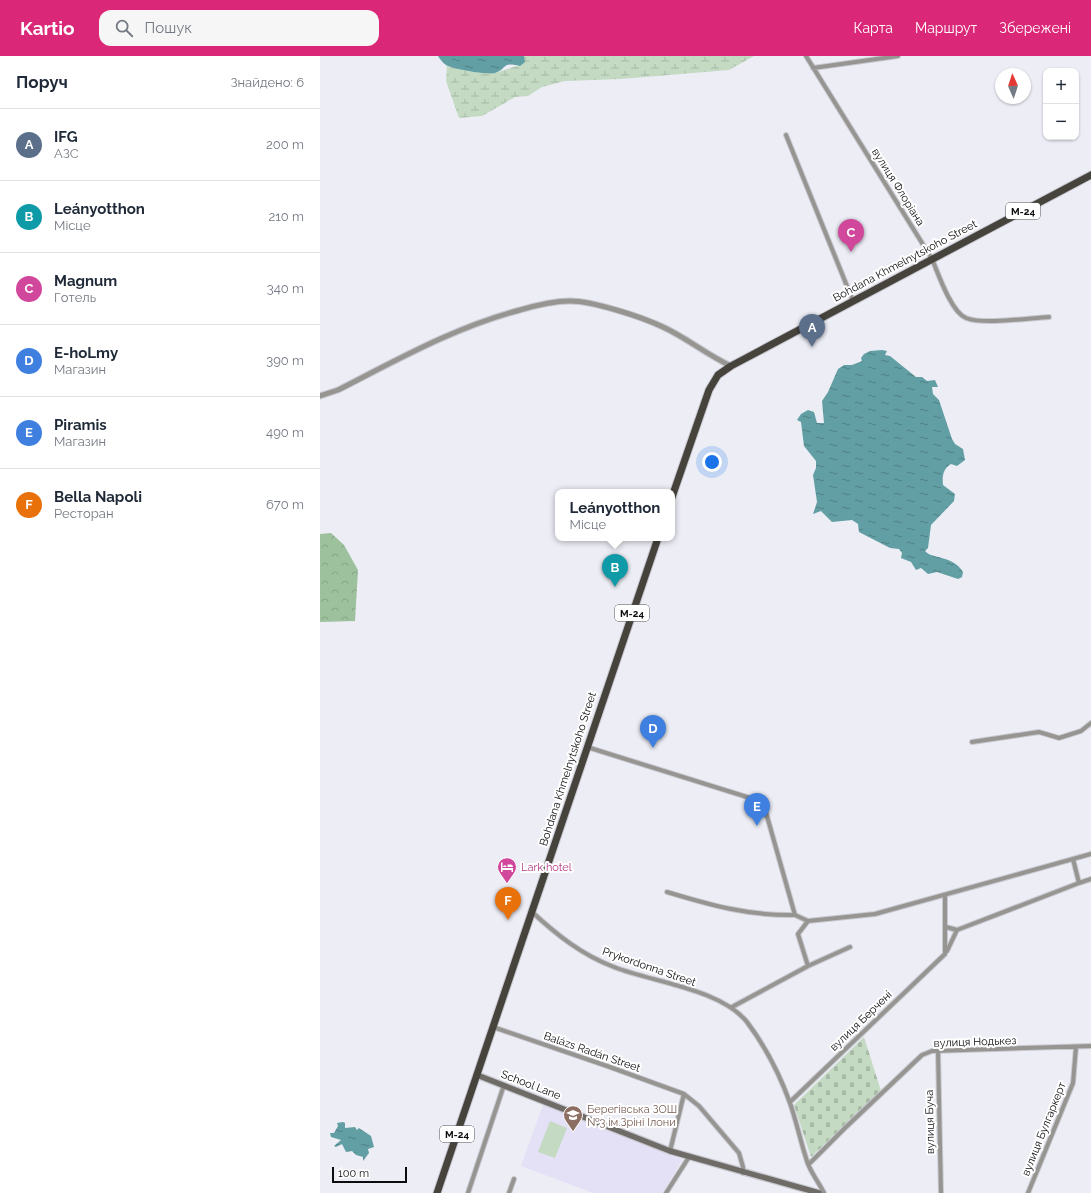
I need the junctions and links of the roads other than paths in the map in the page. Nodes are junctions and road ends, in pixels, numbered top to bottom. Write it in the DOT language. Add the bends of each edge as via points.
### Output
graph roads {
  1 [pos="806,56"];
  2 [pos="898,56"];
  3 [pos="813,68"];
  4 [pos="786,135"];
  5 [pos="1091,175"];
  6 [pos="932,259"];
  7 [pos="853,301"];
  8 [pos="1049,317"];
  9 [pos="731,366"];
  10 [pos="320,396"];
  11 [pos="675,489"];
  12 [pos="657,541"];
  13 [pos="1091,723"];
  14 [pos="972,742"];
  15 [pos="587,747"];
  16 [pos="1091,854"];
  17 [pos="1073,859"];
  18 [pos="1091,879"];
  19 [pos="1079,883"];
  20 [pos="667,892"];
  21 [pos="945,895"];
  22 [pos="532,912"];
  23 [pos="795,915"];
  24 [pos="808,921"];
  25 [pos="946,927"];
  26 [pos="958,930"];
  27 [pos="850,947"];
  28 [pos="945,954"];
  29 [pos="808,966"];
  30 [pos="732,1007"];
  31 [pos="493,1027"];
  32 [pos="1091,1046"];
  33 [pos="1076,1048"];
  34 [pos="938,1051"];
  35 [pos="477,1075"];
  36 [pos="504,1085"];
  37 [pos="684,1094"];
  38 [pos="790,1102"];
  39 [pos="670,1151"];
  40 [pos="689,1157"];
  41 [pos="809,1164"];
  42 [pos="743,1173"];
  43 [pos="514,1179"];
  44 [pos="437,1193"];
  45 [pos="468,1193"];
  46 [pos="509,1193"];
  47 [pos="666,1193"];
  48 [pos="819,1193"];
  49 [pos="824,1193"];
  50 [pos="941,1193"];
  51 [pos="1028,1193"];
  1 -- 3 [label="street, вулиця Флоріана"];
  2 -- 3 [label="street"];
  3 -- 6 [label="street, вулиця Флоріана"];
  4 -- 7 [label="street"];
  5 -- 6 [label="highway, Bohdana Khmelnytskoho Street / М-24"];
  6 -- 7 [label="highway, Bohdana Khmelnytskoho Street / М-24"];
  6 -- 8 [label="street, вулиця Флоріана" via="946,291 965,318 987,321"];
  7 -- 9 [label="highway, Bohdana Khmelnytskoho Street / М-24"];
  9 -- 10 [label="street" via="663,327 607,307 572,301 549,302 489,318 456,331 338,390"];
  9 -- 11 [label="highway, Bohdana Khmelnytskoho Street / М-24" via="718,375 709,390"];
  12 -- 15 [label="highway, Bohdana Khmelnytskoho Street / М-24"];
  13 -- 14 [label="street" via="1081,731 1059,738 1039,732"];
  15 -- 22 [label="highway, Bohdana Khmelnytskoho Street / М-24"];
  15 -- 23 [label="street" via="763,802"];
  16 -- 17 [label="street"];
  17 -- 19 [label="street"];
  17 -- 21 [label="street"];
  18 -- 19 [label="street"];
  19 -- 26 [label="street"];
  20 -- 23 [label="street" via="717,907 768,916"];
  21 -- 24 [label="street" via="875,914"];
  21 -- 25 [label="street"];
  22 -- 30 [label="street, Prykordonna Street" via="558,936 582,952 615,968 676,984"];
  22 -- 31 [label="highway, Bohdana Khmelnytskoho Street / М-24"];
  23 -- 24 [label="street"];
  24 -- 29 [label="street" via="798,934"];
  25 -- 26 [label="street"];
  25 -- 28 [label="street"];
  26 -- 28 [label="street, вулиця Берчені"];
  27 -- 29 [label="street"];
  28 -- 38 [label="street, вулиця Берчені"];
  29 -- 30 [label="street"];
  30 -- 38 [label="street, Prykordonna Street" via="747,1022 769,1057"];
  31 -- 35 [label="highway, Bohdana Khmelnytskoho Street / М-24"];
  31 -- 37 [label="street, Balázs Radán Street"];
  32 -- 33 [label="street, вулиця Нодькез"];
  33 -- 34 [label="street, вулиця Нодькез"];
  33 -- 51 [label="street, вулиця Булгаркерт" via="1073,1083"];
  34 -- 41 [label="street, вулиця Нодькез" via="922,1055"];
  34 -- 50 [label="street, вулиця Буча"];
  35 -- 36 [label="main road, School Lane"];
  35 -- 44 [label="highway, М-24"];
  36 -- 39 [label="main road, School Lane"];
  36 -- 45 [label="street"];
  37 -- 39 [label="street"];
  37 -- 42 [label="street, Balázs Radán Street" via="699,1106 739,1153"];
  38 -- 41 [label="street, Prykordonna Street"];
  39 -- 40 [label="main road, School Lane"];
  40 -- 42 [label="main road, School Lane"];
  40 -- 47 [label="street"];
  41 -- 49 [label="street, Prykordonna Street"];
  42 -- 48 [label="main road, School Lane"];
  43 -- 46 [label="street"];
}
